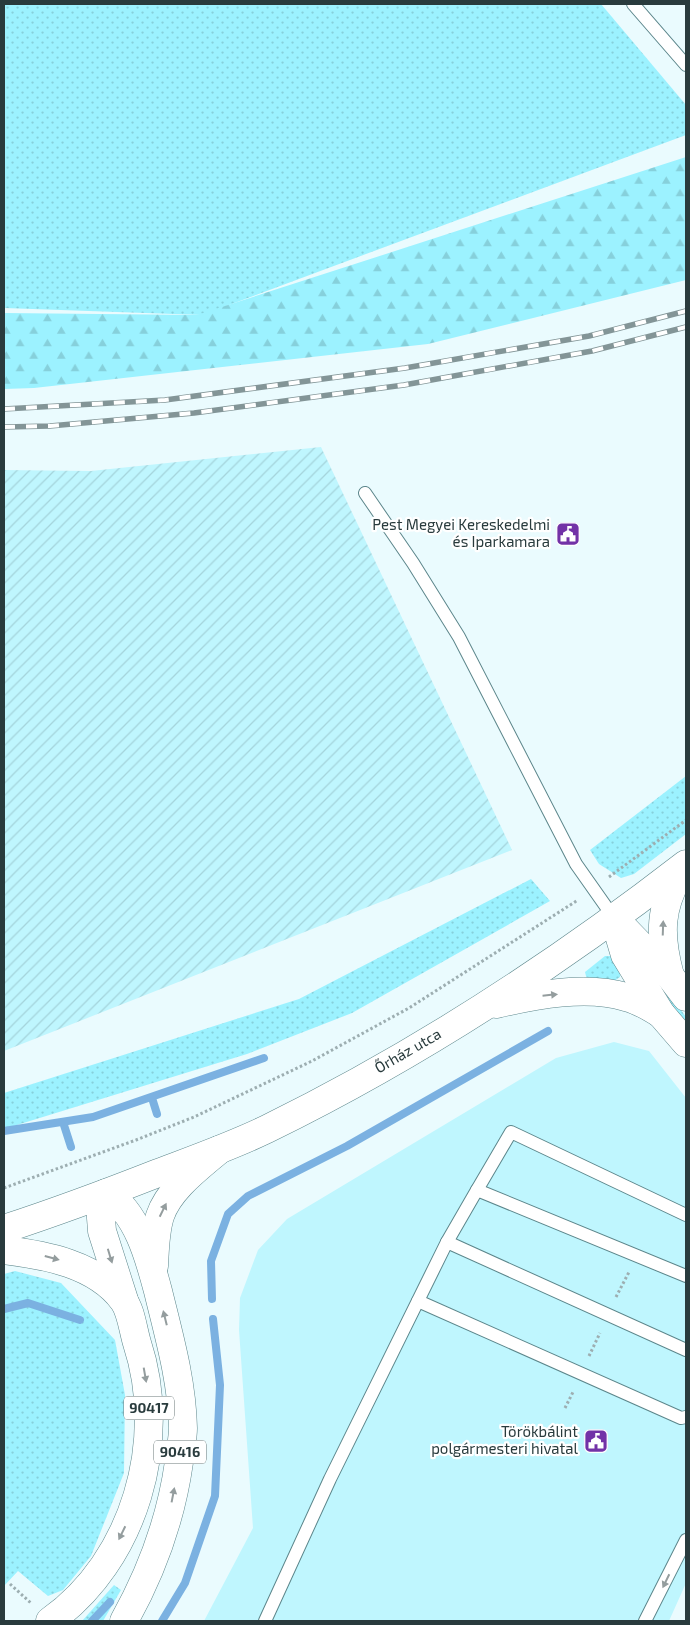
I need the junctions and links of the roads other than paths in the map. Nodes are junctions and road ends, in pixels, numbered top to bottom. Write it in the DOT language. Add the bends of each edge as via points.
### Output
graph roads {
  1 [pos="634,4"];
  2 [pos="686,65"];
  3 [pos="365,493"];
  4 [pos="685,865"];
  5 [pos="614,918"];
  6 [pos="678,986"];
  7 [pos="484,1006"];
  8 [pos="661,1014"];
  9 [pos="686,1043"];
  10 [pos="219,1150"];
  11 [pos="477,1190"];
  12 [pos="106,1193"];
  13 [pos="686,1215"];
  14 [pos="4,1229"];
  15 [pos="447,1242"];
  16 [pos="4,1250"];
  17 [pos="154,1275"];
  18 [pos="686,1276"];
  19 [pos="124,1300"];
  20 [pos="418,1301"];
  21 [pos="686,1350"];
  22 [pos="686,1417"];
  23 [pos="686,1540"];
  24 [pos="50,1621"];
  25 [pos="124,1621"];
  26 [pos="265,1621"];
  27 [pos="645,1621"];
  1 -- 2 [label="lane"];
  3 -- 5 [label="lane" via="464,646 576,864"];
  4 -- 5 [label="main road, Őrház utca"];
  6 -- 4 [label="main road, one-way" via="663,942 663,915 671,887"];
  5 -- 6 [label="main road"];
  5 -- 7 [label="main road, Őrház utca"];
  5 -- 8 [label="main road" via="625,956"];
  7 -- 8 [label="main road, one-way" via="547,995 593,992 628,997"];
  7 -- 10 [label="main road, Őrház utca" via="323,1100"];
  8 -- 9 [label="main road"];
  10 -- 12 [label="main road, Őrház utca"];
  17 -- 10 [label="main road, 90416, one-way" via="160,1214 188,1177"];
  11 -- 13 [label="lane" via="511,1132"];
  11 -- 15 [label="lane"];
  11 -- 18 [label="lane"];
  12 -- 14 [label="main road, Őrház utca"];
  12 -- 17 [label="main road, 90416" via="123,1206 133,1221"];
  12 -- 19 [label="main road, 90417, one-way" via="100,1205 102,1231"];
  15 -- 20 [label="lane"];
  15 -- 21 [label="lane"];
  16 -- 19 [label="main road, one-way" via="34,1253 67,1263 95,1275"];
  25 -- 17 [label="main road, 90416, one-way" via="145,1583 171,1510 183,1429 180,1384"];
  19 -- 24 [label="main road, 90417, one-way" via="141,1353 146,1381 149,1438 143,1473 132,1512 114,1550 69,1608"];
  20 -- 22 [label="lane" via="681,1418"];
  20 -- 26 [label="lane" via="330,1479"];
  23 -- 27 [label="lane, one-way"];
}
